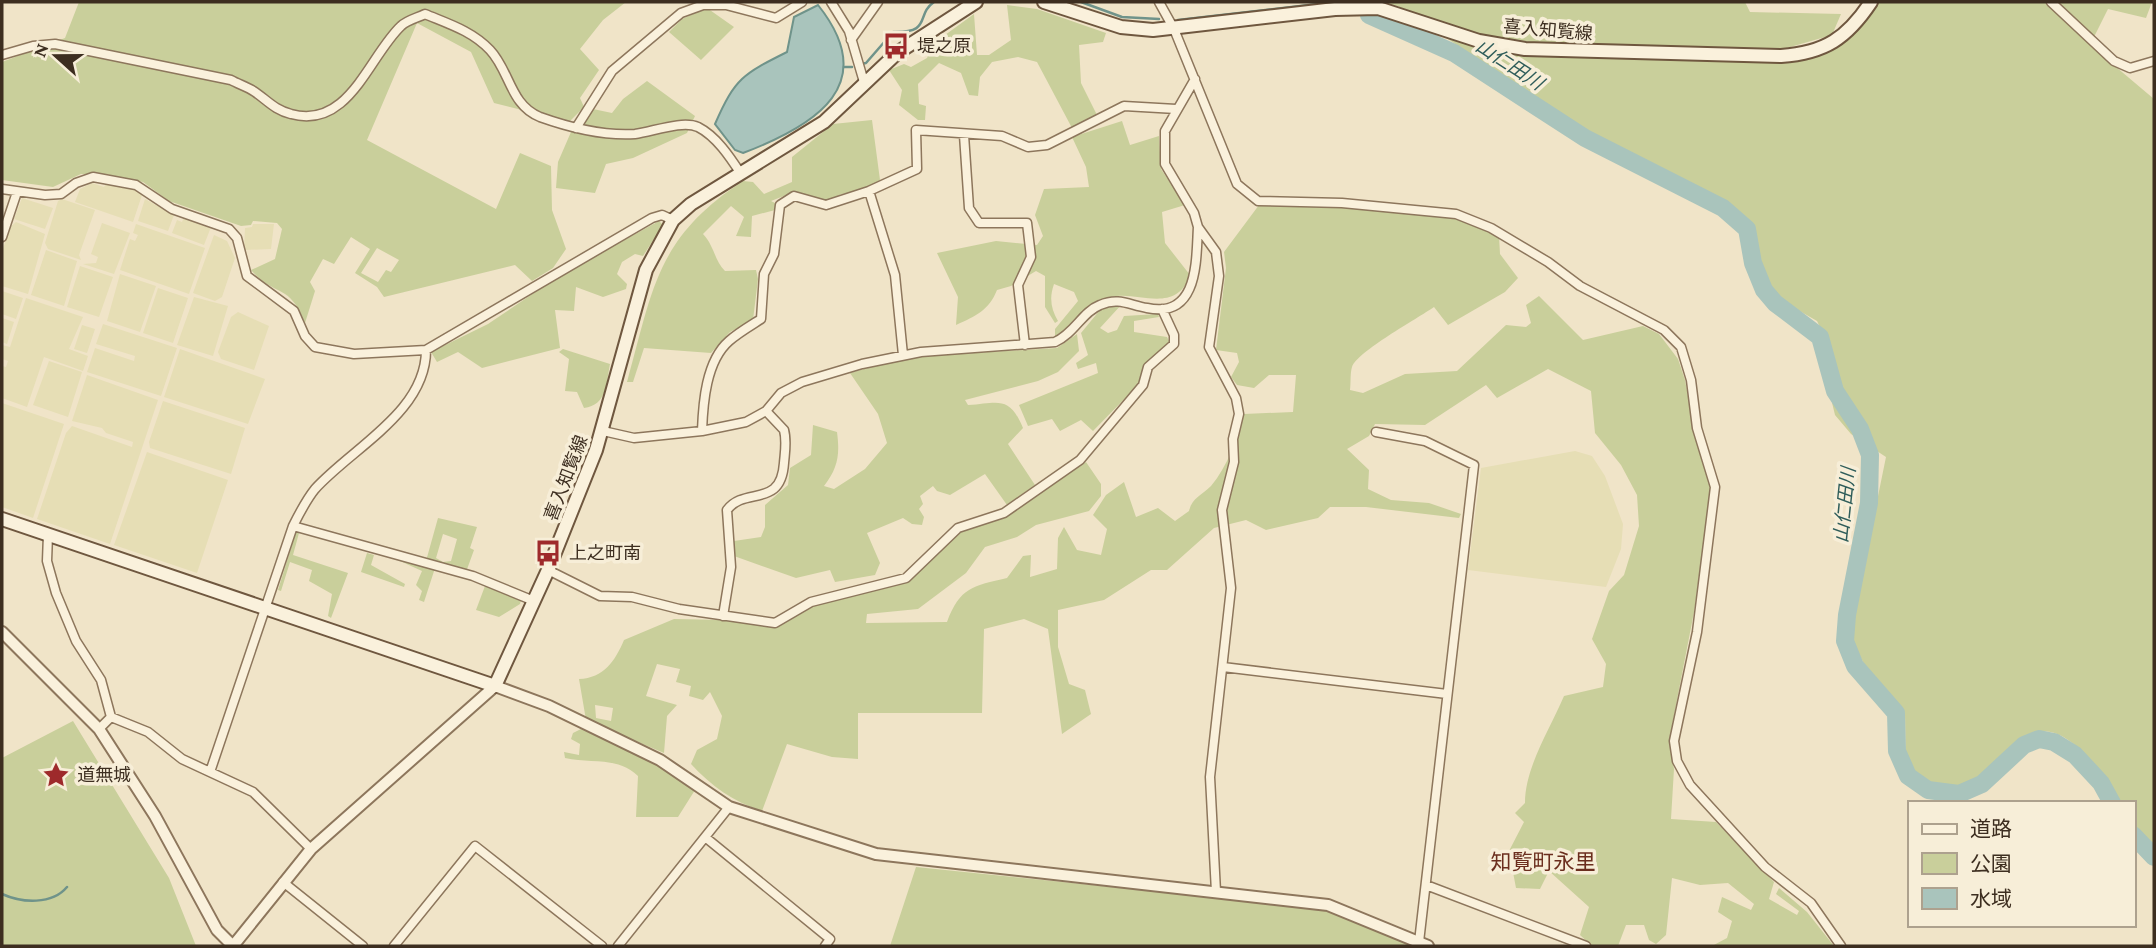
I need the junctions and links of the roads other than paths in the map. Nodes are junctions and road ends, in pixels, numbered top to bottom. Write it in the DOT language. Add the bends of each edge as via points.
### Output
graph roads {
  1 [pos="802,2"];
  2 [pos="831,2"];
  3 [pos="878,2"];
  4 [pos="976,2"];
  5 [pos="1044,2"];
  6 [pos="1159,2"];
  7 [pos="1871,2"];
  8 [pos="2051,2"];
  9 [pos="1174,29"];
  10 [pos="851,40"];
  11 [pos="2,55"];
  12 [pos="2154,61"];
  13 [pos="1195,79"];
  14 [pos="864,82"];
  15 [pos="1176,109"];
  16 [pos="576,128"];
  17 [pos="964,135"];
  18 [pos="741,174"];
  19 [pos="2,189"];
  20 [pos="869,191"];
  21 [pos="17,192"];
  22 [pos="673,220"];
  23 [pos="1198,227"];
  24 [pos="2,237"];
  25 [pos="1162,309"];
  26 [pos="1025,345"];
  27 [pos="426,350"];
  28 [pos="903,355"];
  29 [pos="766,411"];
  30 [pos="603,431"];
  31 [pos="702,431"];
  32 [pos="1376,432"];
  33 [pos="2,519"];
  34 [pos="293,526"];
  35 [pos="48,535"];
  36 [pos="548,570"];
  37 [pos="534,601"];
  38 [pos="267,610"];
  39 [pos="723,616"];
  40 [pos="2,632"];
  41 [pos="1223,667"];
  42 [pos="495,686"];
  43 [pos="1447,694"];
  44 [pos="111,718"];
  45 [pos="99,729"];
  46 [pos="210,772"];
  47 [pos="729,807"];
  48 [pos="705,837"];
  49 [pos="311,849"];
  50 [pos="283,882"];
  51 [pos="1426,885"];
  52 [pos="1216,892"];
  53 [pos="1423,944"];
  54 [pos="233,946"];
  55 [pos="363,946"];
  56 [pos="394,946"];
  57 [pos="602,946"];
  58 [pos="618,946"];
  59 [pos="825,946"];
  60 [pos="1586,946"];
  61 [pos="1841,946"];
  1 -- 16 [label="street" via="776,18 726,5 703,5 681,13 612,71"];
  2 -- 10 [label="street" via="841,13"];
  3 -- 10 [label="street"];
  4 -- 14 [label="main road, 喜入知覧線" via="897,53"];
  5 -- 9 [label="main road, 喜入知覧線" via="1121,27"];
  6 -- 9 [label="street"];
  7 -- 9 [label="main road, 喜入知覧線" via="1833,45 1781,56 1525,49 1479,41 1378,8"];
  8 -- 12 [label="street" via="2114,61 2130,68"];
  9 -- 13 [label="street"];
  10 -- 14 [label="street"];
  11 -- 16 [label="street" via="55,44 231,80 254,91 271,107 306,116 325,113 343,101 403,24 425,14 472,34 492,51 518,101 537,116"];
  13 -- 15 [label="street"];
  13 -- 61 [label="street" via="1237,184 1258,201 1342,203 1456,215 1491,228 1580,286 1664,330 1681,347 1697,428 1715,487 1697,632 1674,741 1677,761 1690,786 1765,867 1811,903"];
  14 -- 18 [label="main road, 喜入知覧線" via="824,122"];
  15 -- 17 [label="street" via="1124,106 1047,145 1028,147 1002,136"];
  15 -- 23 [label="street" via="1166,131 1165,164"];
  16 -- 18 [label="street" via="634,134 695,125 710,134"];
  17 -- 20 [label="street" via="916,130 917,169"];
  17 -- 26 [label="street" via="969,208 979,223 1027,223 1031,257 1018,285"];
  18 -- 22 [label="main road, 喜入知覧線"];
  19 -- 21 [label="street"];
  20 -- 28 [label="street" via="895,275"];
  20 -- 31 [label="street" via="825,205 794,195 780,205 774,254 764,274 761,319 727,342 714,361"];
  21 -- 24 [label="street"];
  21 -- 27 [label="street" via="61,194 93,177 136,185 172,209 229,229 237,238 247,276 294,311 315,347 354,354"];
  22 -- 27 [label="street" via="662,215 652,218"];
  22 -- 30 [label="main road, 喜入知覧線" via="646,270"];
  23 -- 25 [label="street" via="1191,291"];
  23 -- 41 [label="street" via="1216,252 1219,276 1209,347 1236,398 1239,414 1222,510 1231,588"];
  25 -- 26 [label="street" via="1120,300 1098,305 1069,336"];
  25 -- 39 [label="street" via="1174,344 1148,367 1143,385 1080,460 1004,513 958,528 905,578 811,602 775,623"];
  26 -- 28 [label="street"];
  27 -- 34 [label="street" via="412,396 400,412 314,491"];
  28 -- 29 [label="street" via="802,382 781,393"];
  29 -- 31 [label="street" via="746,422"];
  29 -- 39 [label="street" via="784,430 784,468 771,493 732,503 727,510 731,567"];
  30 -- 31 [label="street" via="634,438"];
  30 -- 36 [label="main road, 喜入知覧線"];
  32 -- 43 [label="street" via="1425,441 1474,465"];
  33 -- 35 [label="main road"];
  34 -- 37 [label="street" via="473,576"];
  34 -- 38 [label="street"];
  35 -- 38 [label="main road"];
  35 -- 44 [label="street" via="47,561 60,604 76,641 102,680"];
  36 -- 37 [label="main road, 喜入知覧線"];
  36 -- 39 [label="street" via="600,596 632,597"];
  37 -- 42 [label="main road, 喜入知覧線"];
  38 -- 42 [label="main road"];
  38 -- 46 [label="street"];
  40 -- 45 [label="street"];
  41 -- 43 [label="street"];
  41 -- 52 [label="street" via="1210,777"];
  42 -- 47 [label="street" via="549,706 660,760"];
  42 -- 49 [label="street"];
  43 -- 51 [label="street"];
  44 -- 45 [label="street"];
  44 -- 46 [label="street" via="148,732 182,759"];
  45 -- 54 [label="street" via="155,816 217,930"];
  46 -- 49 [label="street" via="262,797"];
  47 -- 48 [label="street"];
  47 -- 52 [label="street" via="876,854"];
  48 -- 58 [label="street"];
  48 -- 59 [label="street" via="830,939"];
  49 -- 50 [label="street"];
  50 -- 54 [label="street"];
  50 -- 55 [label="street"];
  51 -- 53 [label="street"];
  51 -- 60 [label="street"];
  52 -- 53 [label="street" via="1328,905"];
  56 -- 57 [label="street" via="475,846"];
}
